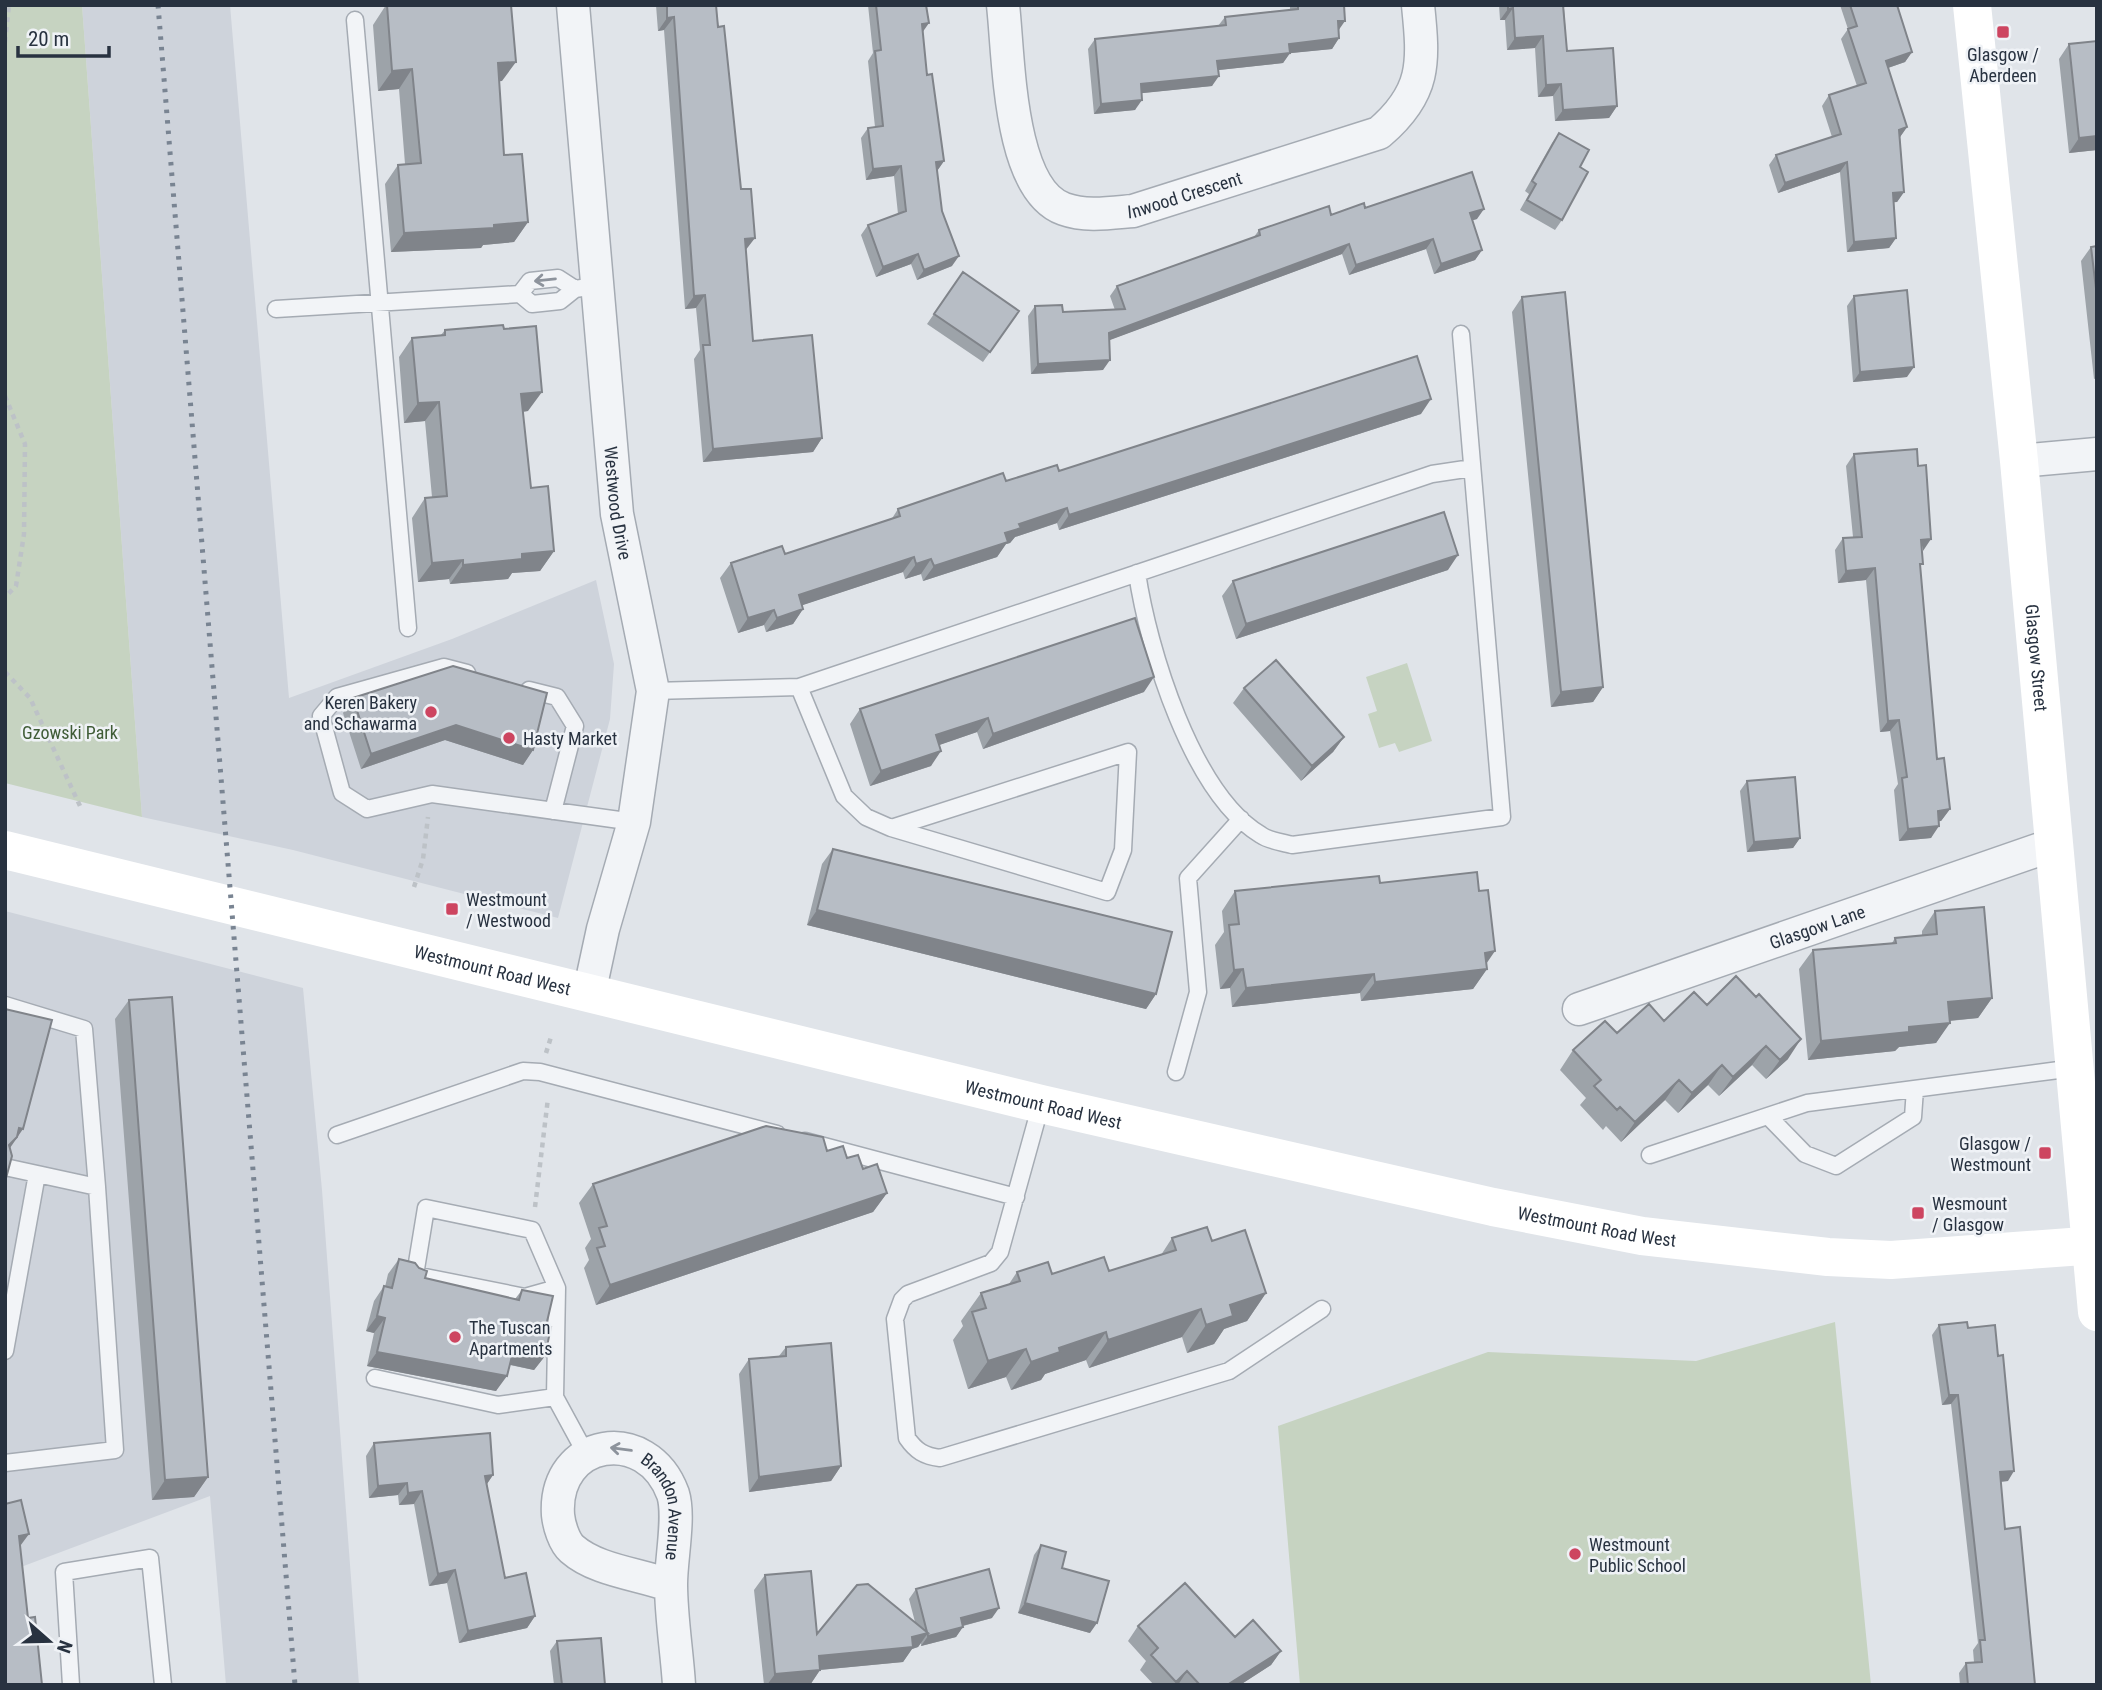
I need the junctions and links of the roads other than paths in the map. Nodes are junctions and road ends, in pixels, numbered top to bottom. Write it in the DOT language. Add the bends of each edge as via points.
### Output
graph roads {
  1 [pos="573,5"];
  2 [pos="1003,5"];
  3 [pos="1418,5"];
  4 [pos="1972,5"];
  5 [pos="355,20"];
  6 [pos="585,287"];
  7 [pos="520,294"];
  8 [pos="381,303"];
  9 [pos="276,309"];
  10 [pos="1461,334"];
  11 [pos="2097,454"];
  12 [pos="2019,461"];
  13 [pos="1472,468"];
  14 [pos="1137,573"];
  15 [pos="408,628"];
  16 [pos="482,677"];
  17 [pos="507,684"];
  18 [pos="799,687"];
  19 [pos="653,691"];
  20 [pos="553,811"];
  21 [pos="1241,819"];
  22 [pos="634,822"];
  23 [pos="891,828"];
  24 [pos="2055,844"];
  25 [pos="5,850"];
  26 [pos="589,994"];
  27 [pos="5,1005"];
  28 [pos="1579,1009"];
  29 [pos="2074,1068"];
  30 [pos="1176,1072"];
  31 [pos="1915,1089"];
  32 [pos="1041,1104"];
  33 [pos="1768,1116"];
  34 [pos="337,1135"];
  35 [pos="1650,1155"];
  36 [pos="5,1167"];
  37 [pos="37,1174"];
  38 [pos="97,1187"];
  39 [pos="1016,1197"];
  40 [pos="2093,1245"];
  41 [pos="557,1287"];
  42 [pos="1322,1309"];
  43 [pos="2097,1312"];
  44 [pos="5,1351"];
  45 [pos="375,1378"];
  46 [pos="555,1397"];
  47 [pos="586,1454"];
  48 [pos="5,1463"];
  49 [pos="671,1586"];
  50 [pos="71,1685"];
  51 [pos="163,1685"];
  52 [pos="679,1685"];
  1 -- 6 [label="street, Westwood Drive"];
  2 -- 3 [label="street, Inwood Crescent" via="1019,144 1032,179 1047,199 1062,209 1104,214 1133,211 1379,133 1399,116 1418,85"];
  4 -- 12 [label="main road, Glasgow Street"];
  5 -- 8 [label="lane"];
  6 -- 7 [label="lane" via="560,301 532,304"];
  6 -- 7 [label="lane, one-way" via="558,278 530,281"];
  6 -- 19 [label="street, Westwood Drive" via="617,514"];
  7 -- 8 [label="lane"];
  8 -- 9 [label="lane"];
  8 -- 15 [label="lane"];
  10 -- 13 [label="lane"];
  11 -- 12 [label="street"];
  12 -- 24 [label="main road, Glasgow Street"];
  13 -- 14 [label="lane" via="1432,474"];
  13 -- 21 [label="lane" via="1502,817 1292,845 1262,836"];
  14 -- 18 [label="lane"];
  14 -- 21 [label="lane" via="1144,619 1192,754"];
  16 -- 20 [label="lane" via="444,667 337,697 321,716 342,793 367,809 432,794"];
  17 -- 20 [label="lane" via="557,697 575,726"];
  18 -- 19 [label="lane"];
  18 -- 23 [label="lane" via="844,796 866,817"];
  19 -- 22 [label="street, Westwood Drive"];
  20 -- 22 [label="lane"];
  21 -- 30 [label="lane" via="1188,877 1198,992"];
  22 -- 26 [label="street, Westwood Drive"];
  23 -- 23 [label="lane" via="1088,765 1128,752 1123,850 1108,892"];
  24 -- 28 [label="street, Glasgow Lane"];
  24 -- 29 [label="main road, Glasgow Street"];
  25 -- 26 [label="main road, Westmount Road West"];
  26 -- 32 [label="main road, Westmount Road West"];
  27 -- 38 [label="lane" via="84,1029"];
  29 -- 31 [label="lane"];
  29 -- 40 [label="main road, Glasgow Street"];
  31 -- 33 [label="lane" via="1807,1103"];
  31 -- 33 [label="lane" via="1913,1117 1836,1166 1805,1154"];
  32 -- 39 [label="lane"];
  32 -- 40 [label="main road, Westmount Road West" via="1493,1207 1642,1236 1891,1260"];
  33 -- 35 [label="lane"];
  34 -- 39 [label="lane" via="523,1071 540,1072"];
  36 -- 37 [label="lane"];
  37 -- 38 [label="lane"];
  37 -- 44 [label="lane"];
  38 -- 48 [label="lane" via="115,1450"];
  39 -- 42 [label="lane" via="1000,1252 991,1263 908,1294 895,1319 907,1438 915,1450 928,1457 940,1458 1230,1371"];
  40 -- 43 [label="main road, Glasgow Street"];
  41 -- 41 [label="lane" via="525,1297 415,1275 426,1208 532,1230"];
  41 -- 46 [label="lane"];
  45 -- 46 [label="lane" via="498,1405"];
  46 -- 47 [label="lane"];
  49 -- 47 [label="street, Brandon Avenue, one-way" via="674,1496 661,1469 639,1451 608,1447"];
  47 -- 49 [label="street, Brandon Avenue" via="567,1472 557,1496 559,1524 570,1547 595,1563"];
  49 -- 52 [label="street, Brandon Avenue"];
  50 -- 51 [label="lane" via="64,1572 150,1558"];
}
